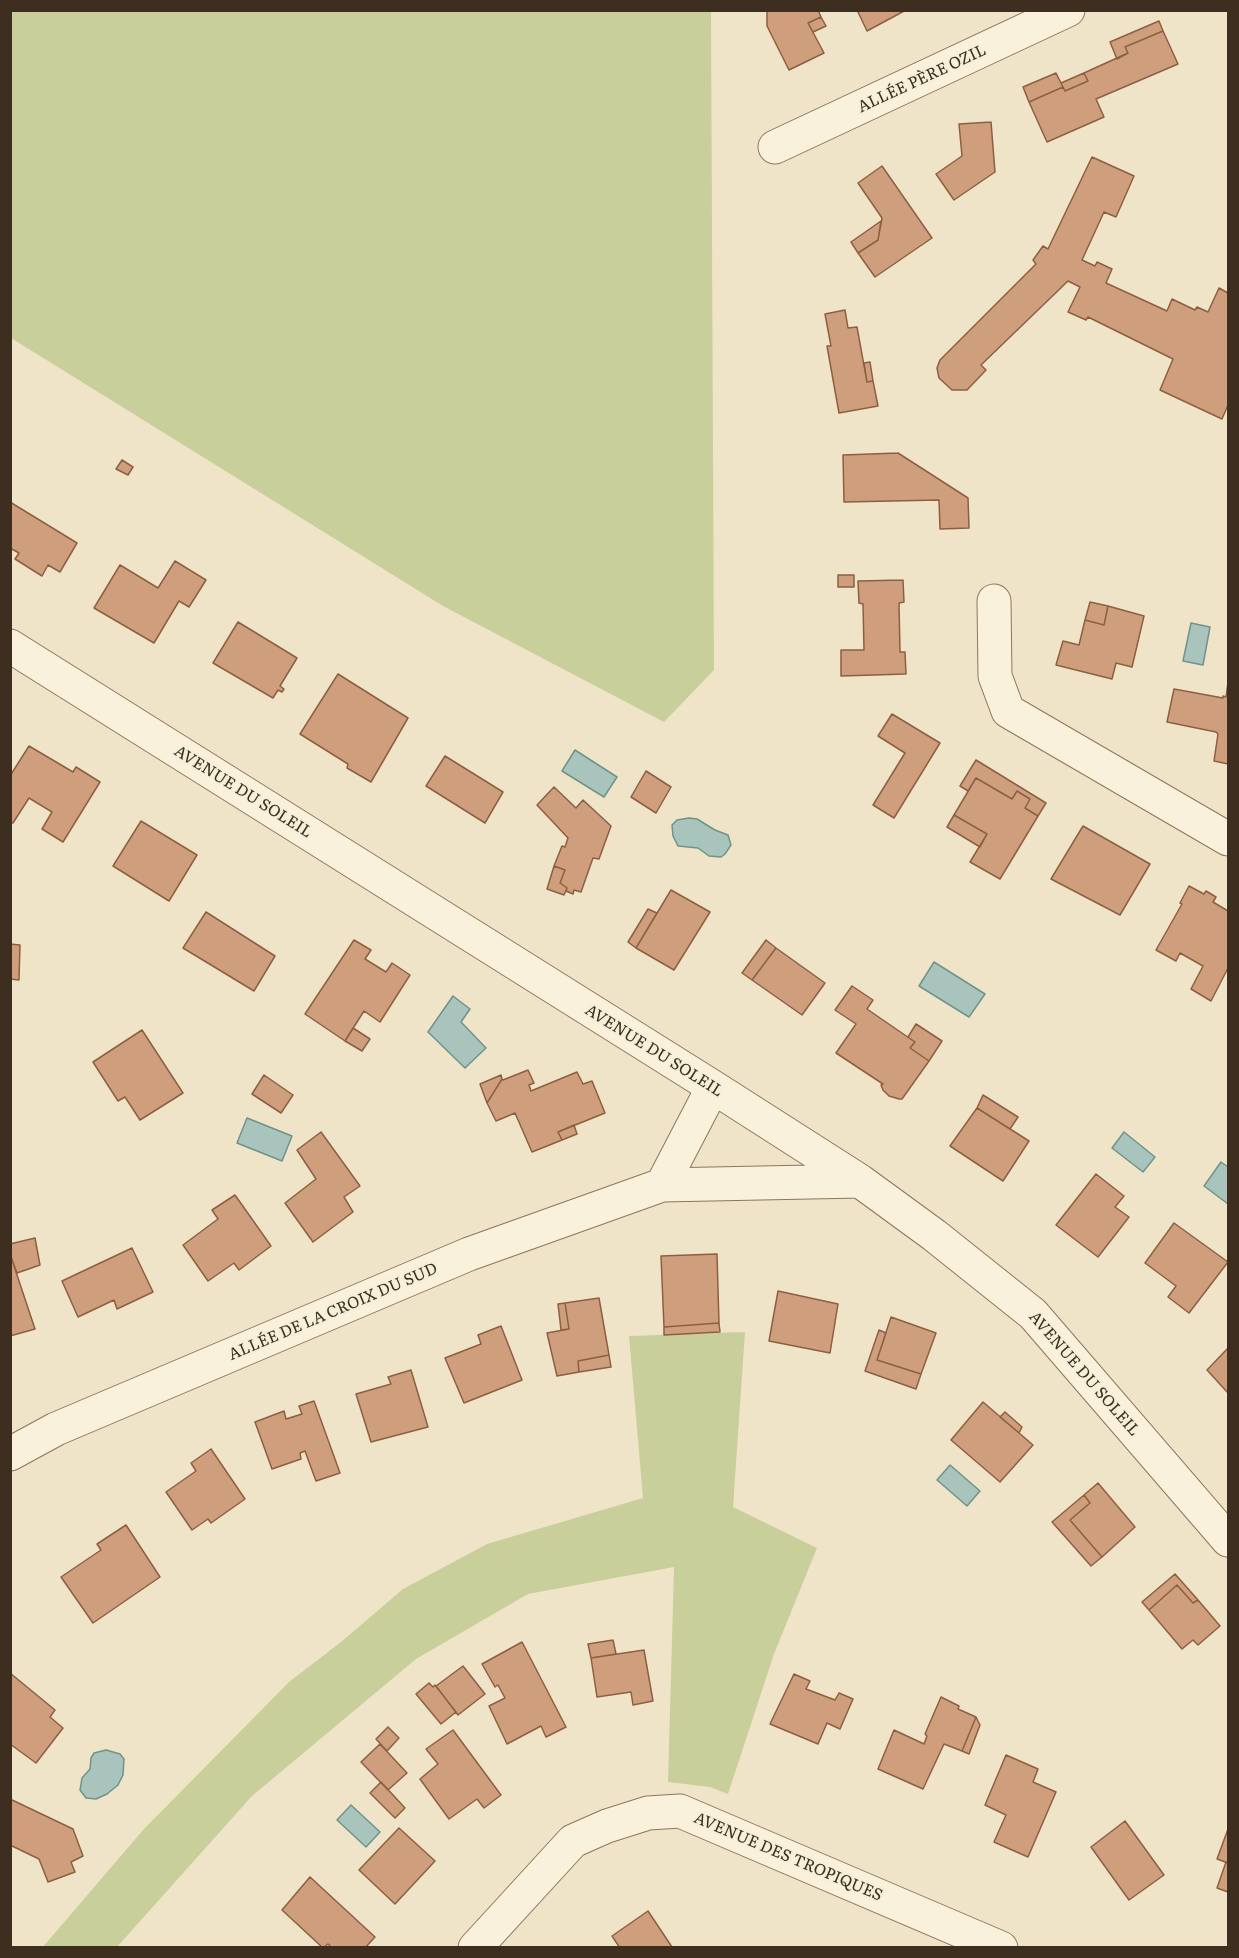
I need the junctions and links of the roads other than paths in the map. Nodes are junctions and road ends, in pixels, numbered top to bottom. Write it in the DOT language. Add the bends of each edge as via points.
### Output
graph roads {
  1 [pos="1068,10"];
  2 [pos="775,147"];
  3 [pos="994,601"];
  4 [pos="10,646"];
  5 [pos="1228,839"];
  6 [pos="713,1088"];
  7 [pos="860,1181"];
  8 [pos="662,1185"];
  9 [pos="10,1454"];
  10 [pos="1228,1540"];
  11 [pos="476,1947"];
  12 [pos="1000,1947"];
  1 -- 2 [label="street, ALLÉE PÈRE OZIL"];
  3 -- 5 [label="street" via="995,676 1008,711"];
  4 -- 6 [label="street, AVENUE DU SOLEIL"];
  6 -- 7 [label="street, AVENUE DU SOLEIL"];
  6 -- 8 [label="street"];
  7 -- 8 [label="street, ALLÉE DE LA CROIX DU SUD"];
  7 -- 10 [label="street, AVENUE DU SOLEIL" via="1033,1314"];
  8 -- 9 [label="street, ALLÉE DE LA CROIX DU SUD" via="469,1254 56,1429"];
  11 -- 12 [label="street, AVENUE DES TROPIQUES" via="573,1841 648,1814 680,1811"];
}
